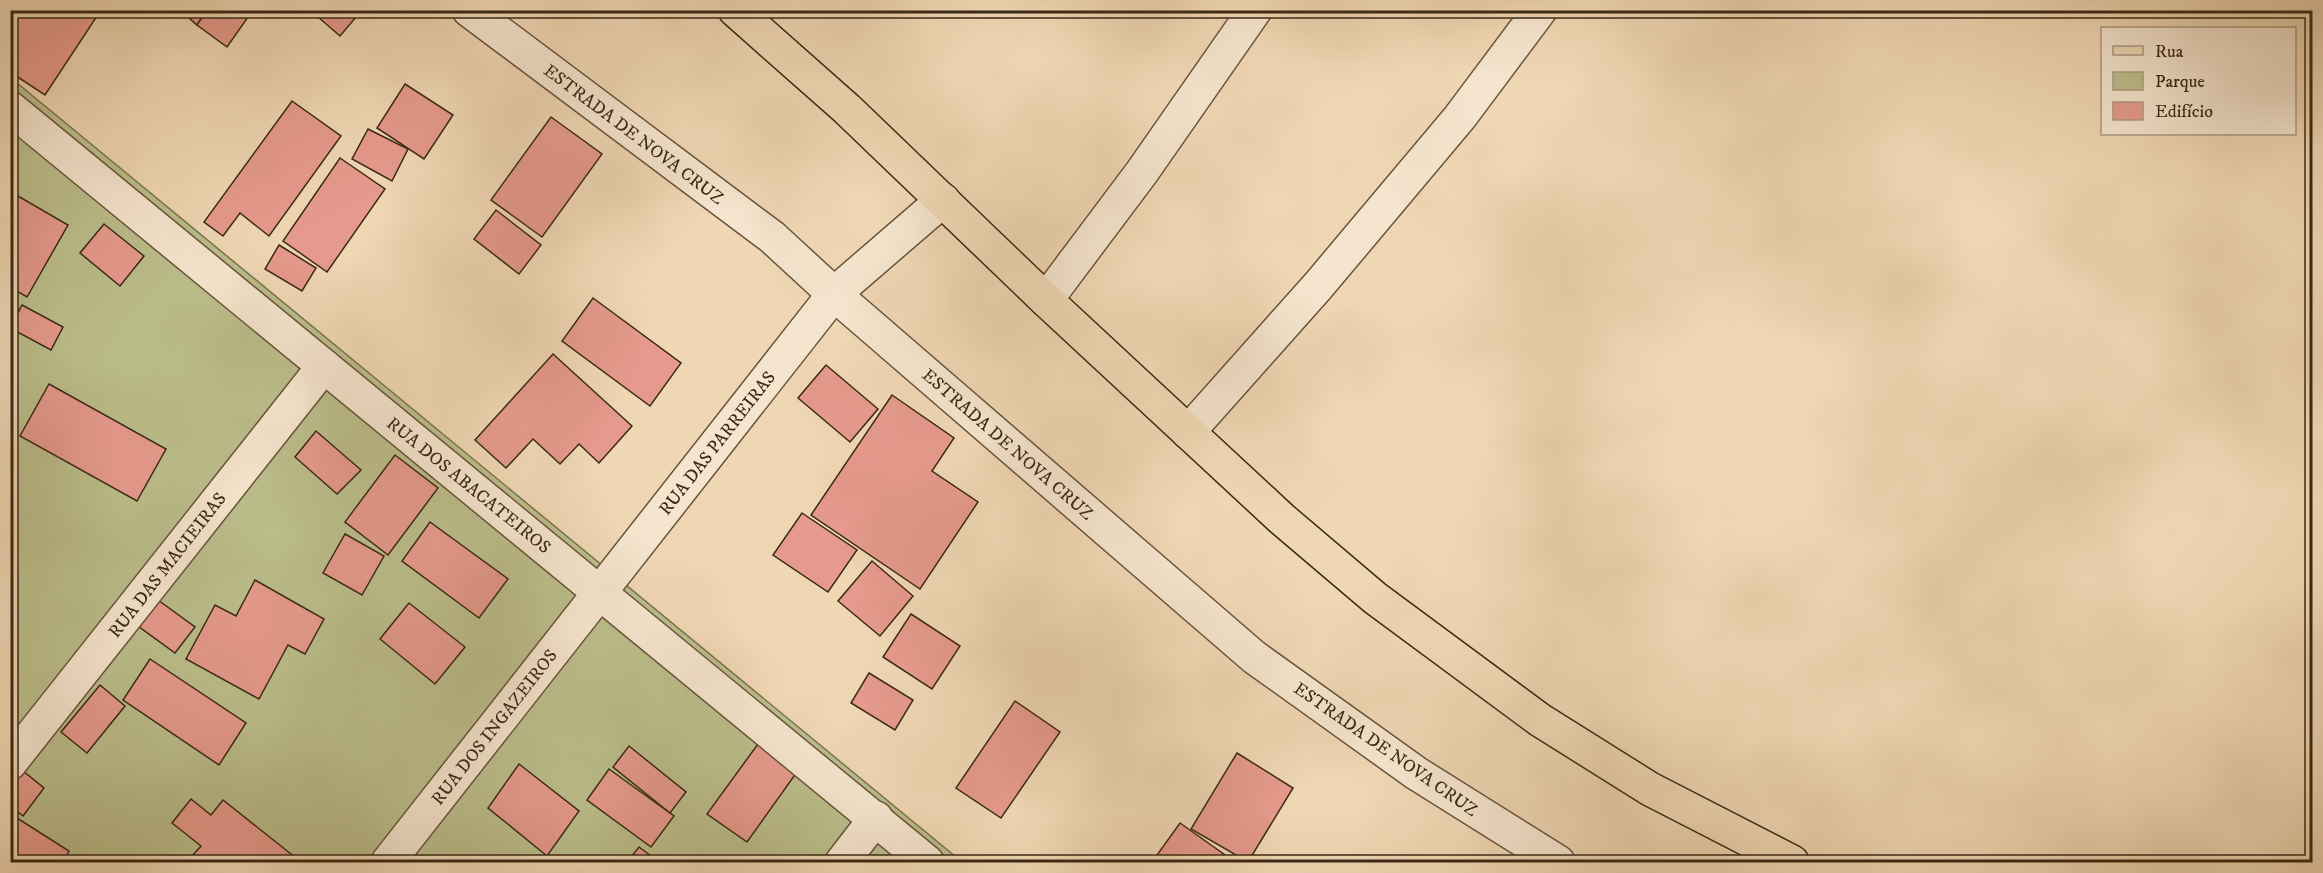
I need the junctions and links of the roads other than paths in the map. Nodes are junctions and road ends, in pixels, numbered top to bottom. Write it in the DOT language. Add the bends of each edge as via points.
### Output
graph roads {
  1 [pos="469,10"];
  2 [pos="735,10"];
  3 [pos="1255,10"];
  4 [pos="1540,10"];
  5 [pos="10,108"];
  6 [pos="943,200"];
  7 [pos="834,294"];
  8 [pos="1046,300"];
  9 [pos="324,366"];
  10 [pos="1188,432"];
  11 [pos="600,591"];
  12 [pos="10,763"];
  13 [pos="876,818"];
  14 [pos="388,862"];
  15 [pos="842,862"];
  16 [pos="927,862"];
  17 [pos="1558,862"];
  18 [pos="1792,862"];
  1 -- 7 [label="street, ESTRADA DE NOVA CRUZ" via="772,237"];
  2 -- 6 [label="main road"];
  3 -- 8 [label="street" via="1142,172"];
  4 -- 10 [label="street" via="1460,117"];
  5 -- 9 [label="street, RUA DOS ABACATEIROS"];
  6 -- 7 [label="street, RUA DAS PARREIRAS"];
  6 -- 8 [label="main road"];
  7 -- 11 [label="street, RUA DAS PARREIRAS"];
  7 -- 17 [label="street, ESTRADA DE NOVA CRUZ" via="1254,657 1416,773"];
  8 -- 10 [label="main road"];
  9 -- 11 [label="street, RUA DOS ABACATEIROS"];
  9 -- 12 [label="street, RUA DAS MACIEIRAS"];
  10 -- 18 [label="main road" via="1375,598 1540,720 1650,789"];
  11 -- 13 [label="street, RUA DOS ABACATEIROS"];
  11 -- 14 [label="street, RUA DOS INGAZEIROS"];
  13 -- 15 [label="street"];
  13 -- 16 [label="street, RUA DOS ABACATEIROS"];
}
